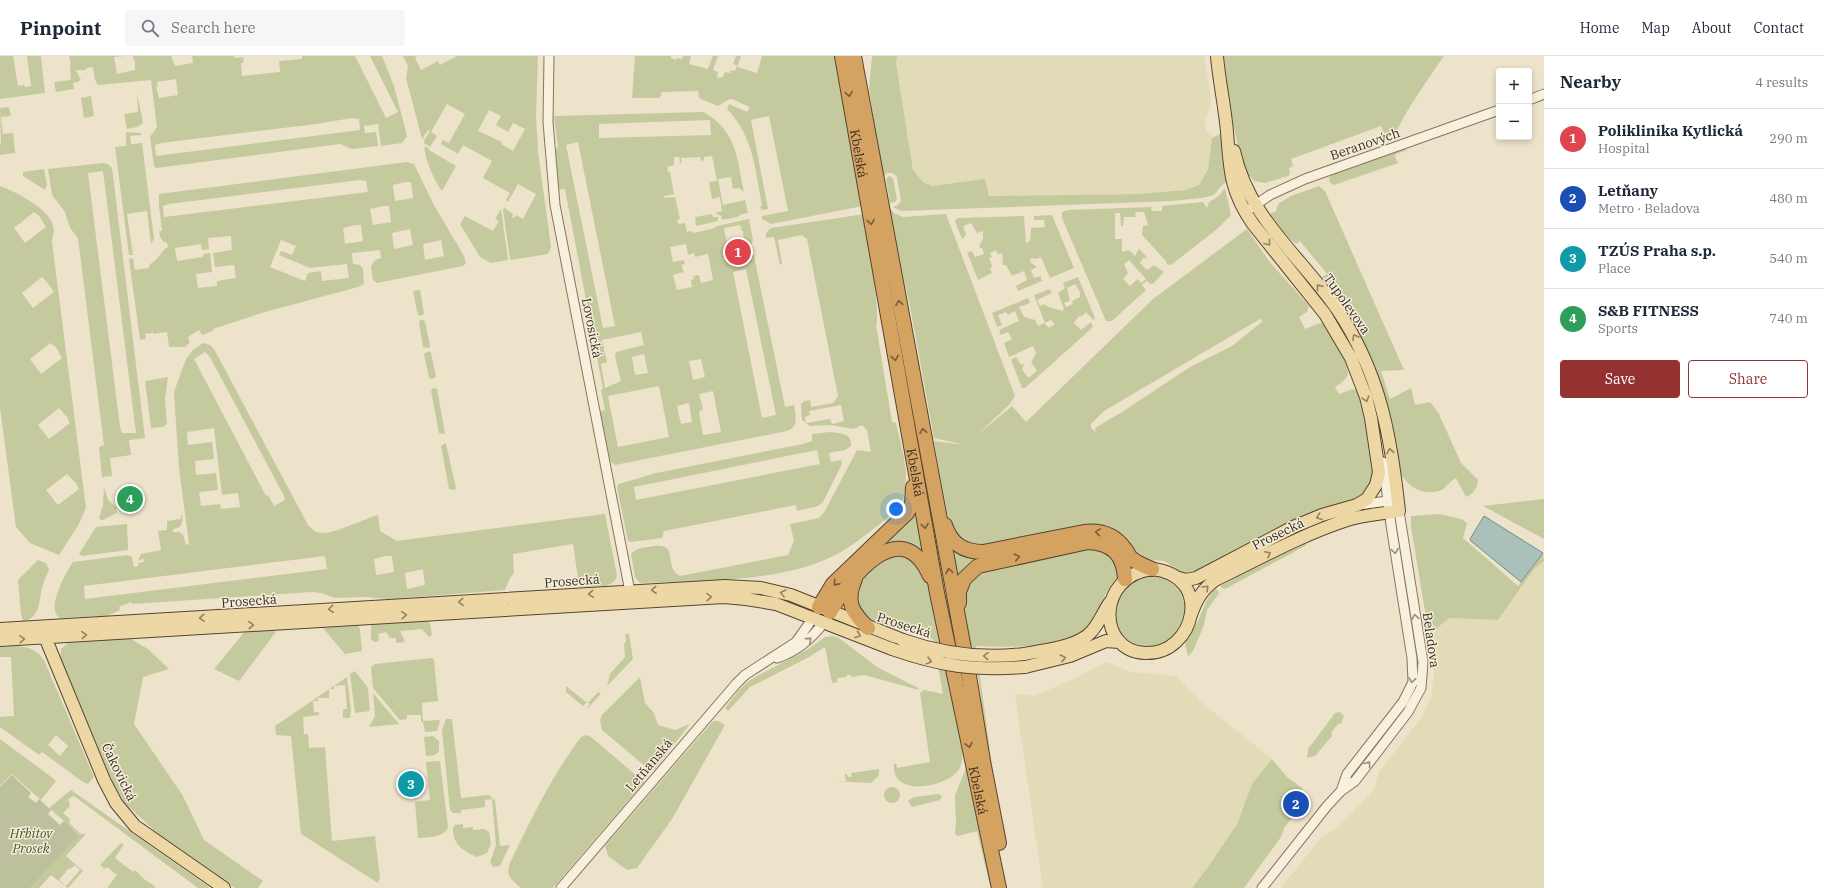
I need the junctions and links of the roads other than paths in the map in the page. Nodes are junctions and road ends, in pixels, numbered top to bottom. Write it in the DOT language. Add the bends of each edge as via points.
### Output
graph roads {
  1 [pos="549,56"];
  2 [pos="842,56"];
  3 [pos="854,56"];
  4 [pos="1217,56"];
  5 [pos="1544,94"];
  6 [pos="1532,99"];
  7 [pos="1496,111"];
  8 [pos="1227,131"];
  9 [pos="1255,205"];
  10 [pos="1245,212"];
  11 [pos="904,405"];
  12 [pos="1371,418"];
  13 [pos="930,470"];
  14 [pos="1357,505"];
  15 [pos="1394,506"];
  16 [pos="1152,569"];
  17 [pos="858,574"];
  18 [pos="1179,578"];
  19 [pos="1124,579"];
  20 [pos="937,593"];
  21 [pos="631,597"];
  22 [pos="1111,599"];
  23 [pos="821,615"];
  24 [pos="1191,615"];
  25 [pos="959,623"];
  26 [pos="868,628"];
  27 [pos="0,630"];
  28 [pos="44,632"];
  29 [pos="0,640"];
  30 [pos="1119,642"];
  31 [pos="224,888"];
  32 [pos="561,888"];
  33 [pos="999,888"];
  34 [pos="1009,888"];
  35 [pos="1262,888"];
  1 -- 21 [label="street, Lovosická" via="548,122 555,205"];
  2 -- 11 [label="highway, Kbelská, one-way"];
  13 -- 3 [label="highway, Kbelská, one-way"];
  4 -- 8 [label="main road, Tupolevova"];
  5 -- 6 [label="street"];
  7 -- 9 [label="street, Beranových" via="1305,179"];
  8 -- 9 [label="main road, Tupolevova" via="1242,181"];
  8 -- 10 [label="main road, Tupolevova" via="1232,183"];
  9 -- 10 [label="street, Beranových"];
  15 -- 9 [label="main road, Tupolevova, one-way" via="1383,412 1373,376 1363,354 1335,307"];
  10 -- 12 [label="main road, Tupolevova, one-way" via="1335,328 1357,371"];
  11 -- 20 [label="highway, Kbelská, one-way"];
  11 -- 23 [label="highway, one-way" via="912,504 907,513 833,584"];
  12 -- 14 [label="main road, Tupolevova" via="1379,472 1376,485 1367,499"];
  12 -- 15 [label="street, Tupolevova"];
  16 -- 13 [label="highway, one-way" via="1130,557 1125,548 1113,537 1099,532 1084,532 983,552 965,549 949,536"];
  25 -- 13 [label="highway, Kbelská, one-way"];
  14 -- 15 [label="street, Prosecká"];
  14 -- 18 [label="main road, Prosecká, one-way" via="1293,527 1196,578"];
  24 -- 15 [label="main road, Prosecká, one-way" via="1201,594 1215,580 1302,537"];
  15 -- 35 [label="street, Beladova" via="1422,654 1421,688 1408,712 1355,781 1341,791"];
  16 -- 18 [label="main road"];
  16 -- 19 [label="main road" via="1142,570"];
  17 -- 20 [label="highway" via="881,552 893,549 906,550 923,562"];
  17 -- 23 [label="highway"];
  17 -- 26 [label="highway" via="850,596 851,606 855,615"];
  18 -- 24 [label="main road" via="1188,591"];
  19 -- 22 [label="main road"];
  25 -- 19 [label="highway, one-way" via="960,587 968,574 982,565 1080,543 1095,542 1107,546 1119,556 1124,567"];
  20 -- 33 [label="highway, Kbelská, one-way"];
  21 -- 23 [label="main road, Prosecká" via="746,586 790,595"];
  21 -- 28 [label="main road, Prosecká"];
  22 -- 26 [label="main road, Prosecká, one-way, bridge" via="1085,638 1065,646 999,657 964,655 920,646"];
  22 -- 30 [label="main road" via="1109,612 1112,628"];
  23 -- 26 [label="main road, Prosecká"];
  23 -- 30 [label="main road, Prosecká, one-way, bridge" via="892,649 921,659 960,667 1025,667 1070,656 1106,641"];
  23 -- 32 [label="street, Letňanská" via="796,642 760,664 736,684"];
  24 -- 30 [label="main road" via="1182,635 1162,650 1135,651"];
  25 -- 34 [label="highway, Kbelská" via="983,761"];
  27 -- 28 [label="main road, Prosecká"];
  29 -- 28 [label="main road, Prosecká, one-way"];
  28 -- 31 [label="main road, Čakovická" via="104,780 116,803 135,826"];
}
